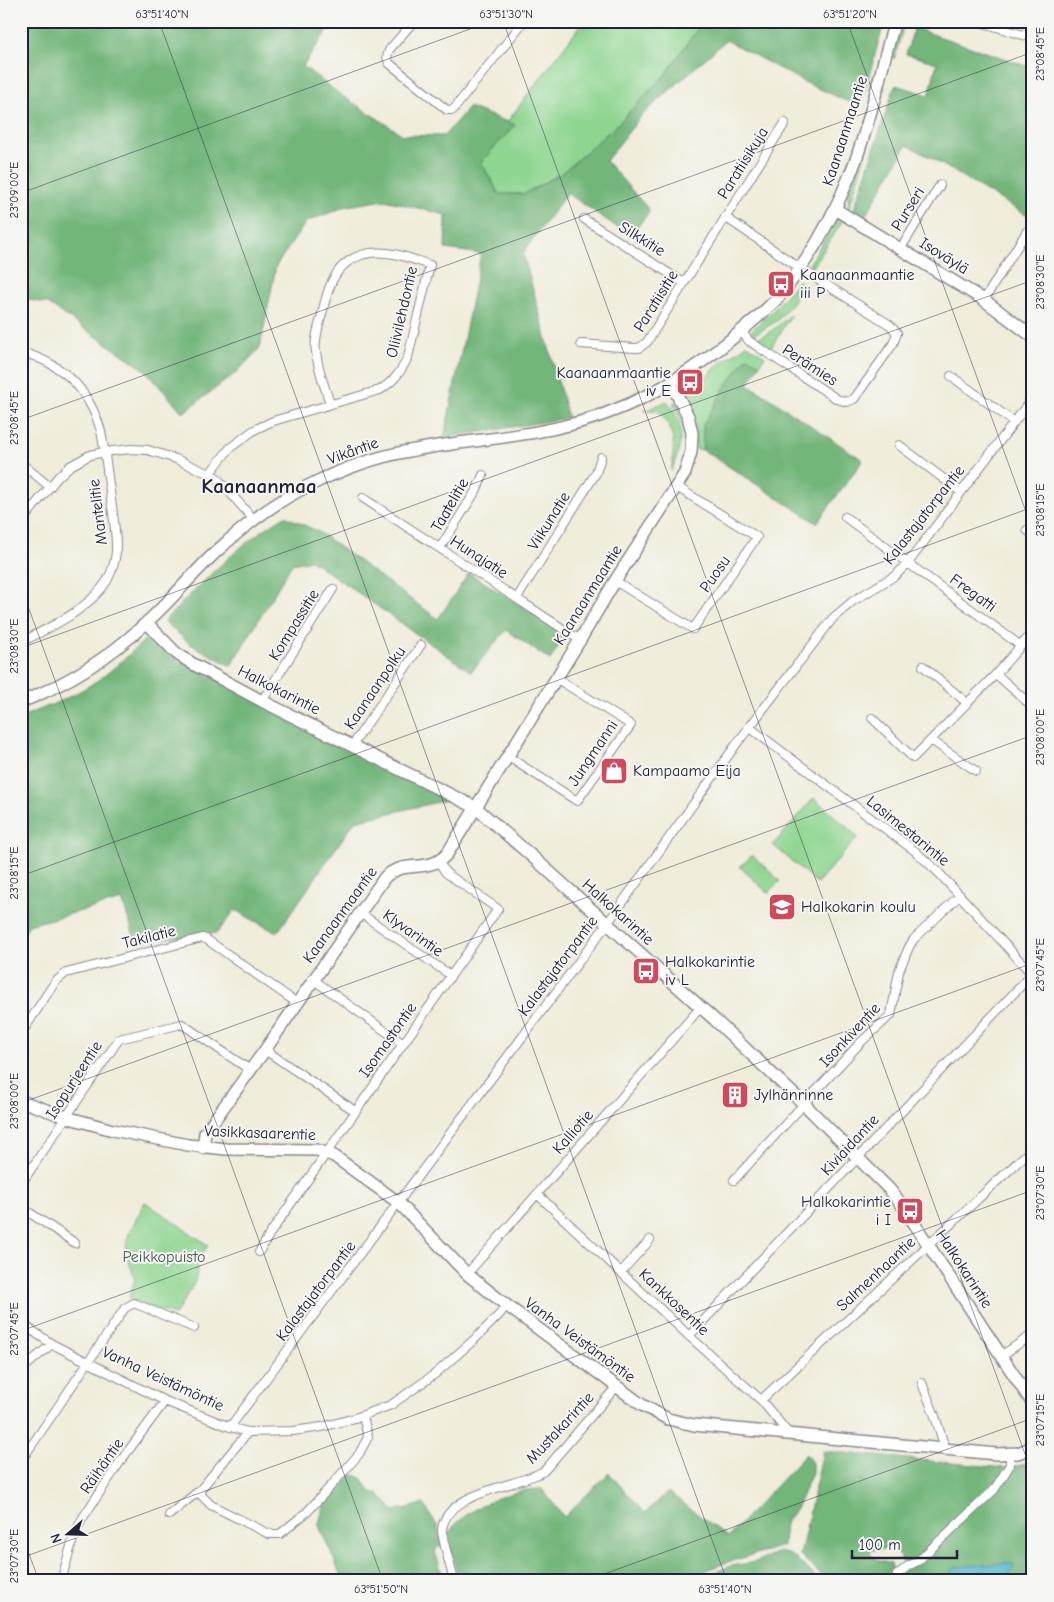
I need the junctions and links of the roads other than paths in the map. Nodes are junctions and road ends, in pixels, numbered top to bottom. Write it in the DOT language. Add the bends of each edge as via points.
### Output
graph roads {
  1 [pos="414,21"];
  2 [pos="524,21"];
  3 [pos="895,21"];
  4 [pos="978,21"];
  5 [pos="1033,38"];
  6 [pos="785,123"];
  7 [pos="940,185"];
  8 [pos="835,209"];
  9 [pos="725,217"];
  10 [pos="584,219"];
  11 [pos="1027,231"];
  12 [pos="901,248"];
  13 [pos="800,268"];
  14 [pos="684,283"];
  15 [pos="984,300"];
  16 [pos="740,331"];
  17 [pos="1033,336"];
  18 [pos="581,344"];
  19 [pos="21,352"];
  20 [pos="952,376"];
  21 [pos="671,383"];
  22 [pos="1033,397"];
  23 [pos="330,404"];
  24 [pos="1014,422"];
  25 [pos="899,445"];
  26 [pos="104,452"];
  27 [pos="601,457"];
  28 [pos="21,462"];
  29 [pos="210,473"];
  30 [pos="483,475"];
  31 [pos="50,487"];
  32 [pos="677,487"];
  33 [pos="961,492"];
  34 [pos="363,498"];
  35 [pos="844,517"];
  36 [pos="254,520"];
  37 [pos="21,522"];
  38 [pos="440,548"];
  39 [pos="908,563"];
  40 [pos="615,581"];
  41 [pos="333,589"];
  42 [pos="517,598"];
  43 [pos="147,623"];
  44 [pos="1033,632"];
  45 [pos="580,640"];
  46 [pos="21,642"];
  47 [pos="421,645"];
  48 [pos="1021,646"];
  49 [pos="923,666"];
  50 [pos="996,674"];
  51 [pos="556,678"];
  52 [pos="262,701"];
  53 [pos="21,702"];
  54 [pos="967,703"];
  55 [pos="1033,708"];
  56 [pos="872,718"];
  57 [pos="749,728"];
  58 [pos="931,740"];
  59 [pos="352,746"];
  60 [pos="507,756"];
  61 [pos="976,771"];
  62 [pos="475,807"];
  63 [pos="439,862"];
  64 [pos="960,895"];
  65 [pos="360,913"];
  66 [pos="607,924"];
  67 [pos="450,975"];
  68 [pos="1032,975"];
  69 [pos="314,980"];
  70 [pos="297,1003"];
  71 [pos="700,1008"];
  72 [pos="21,1034"];
  73 [pos="402,1043"];
  74 [pos="265,1050"];
  75 [pos="250,1070"];
  76 [pos="21,1101"];
  77 [pos="804,1104"];
  78 [pos="355,1111"];
  79 [pos="66,1117"];
  80 [pos="204,1148"];
  81 [pos="1033,1148"];
  82 [pos="327,1153"];
  83 [pos="858,1157"];
  84 [pos="734,1180"];
  85 [pos="21,1184"];
  86 [pos="536,1194"];
  87 [pos="399,1203"];
  88 [pos="21,1207"];
  89 [pos="650,1240"];
  90 [pos="75,1243"];
  91 [pos="928,1244"];
  92 [pos="260,1252"];
  93 [pos="621,1272"];
  94 [pos="467,1274"];
  95 [pos="506,1305"];
  96 [pos="21,1323"];
  97 [pos="194,1328"];
  98 [pos="1033,1334"];
  99 [pos="689,1336"];
  100 [pos="52,1344"];
  101 [pos="1001,1356"];
  102 [pos="88,1362"];
  103 [pos="21,1370"];
  104 [pos="922,1383"];
  105 [pos="617,1386"];
  106 [pos="761,1400"];
  107 [pos="165,1401"];
  108 [pos="1033,1404"];
  109 [pos="363,1416"];
  110 [pos="230,1427"];
  111 [pos="248,1432"];
  112 [pos="789,1434"];
  113 [pos="1033,1447"];
  114 [pos="945,1448"];
  115 [pos="1010,1454"];
  116 [pos="21,1461"];
  117 [pos="200,1490"];
  118 [pos="169,1515"];
  119 [pos="898,1575"];
  120 [pos="62,1581"];
  121 [pos="454,1581"];
  1 -- 2 [label="street" via="389,50 389,63 447,110 453,110"];
  3 -- 8 [label="street, Kaanaanmaantie" via="853,167"];
  4 -- 5 [label="street"];
  6 -- 9 [label="street, Paratiisikuja"];
  7 -- 12 [label="street, Purseri"];
  8 -- 12 [label="street, Isoväylä"];
  8 -- 13 [label="street, Kaanaanmaantie"];
  9 -- 13 [label="street"];
  9 -- 14 [label="street, Paratiisitie"];
  10 -- 14 [label="street, Silkkitie"];
  11 -- 15 [label="street"];
  12 -- 15 [label="street, Isoväylä"];
  13 -- 16 [label="street, Kaanaanmaantie" via="774,302"];
  13 -- 16 [label="street, Perämies" via="890,325 897,333 894,344 854,399 848,402 836,399 748,341"];
  14 -- 18 [label="street, Paratiisitie" via="644,345 626,348"];
  15 -- 17 [label="street, Isoväylä"];
  16 -- 21 [label="street, Kaanaanmaantie"];
  19 -- 26 [label="street, Mantelitie" via="53,365 81,390 94,413"];
  20 -- 24 [label="street"];
  21 -- 32 [label="street, Kaanaanmaantie" via="688,416 692,433 690,460"];
  21 -- 36 [label="street, Vikåntie" via="617,409 566,426 430,447 353,467 308,486"];
  22 -- 24 [label="street, Kalastajatorpantie"];
  23 -- 23 [label="street, Oliivilehdontie" via="380,390 402,371 430,264 391,254 370,253 351,260 335,274 328,289 315,343"];
  23 -- 29 [label="street, Oliivilehdontie" via="254,430 230,448"];
  24 -- 33 [label="street, Kalastajatorpantie"];
  25 -- 33 [label="street"];
  26 -- 29 [label="street" via="148,450"];
  26 -- 31 [label="street" via="90,455 70,466"];
  26 -- 46 [label="street, Mantelitie" via="116,541 110,574 99,591 82,606"];
  27 -- 42 [label="street, Viikunatie" via="596,473"];
  28 -- 31 [label="street"];
  29 -- 36 [label="street" via="222,482"];
  30 -- 38 [label="street, Taatelitie"];
  31 -- 37 [label="street"];
  32 -- 40 [label="street, Kaanaanmaantie"];
  32 -- 40 [label="street, Puosu" via="757,537 694,629"];
  33 -- 39 [label="street, Kalastajatorpantie"];
  34 -- 38 [label="street, Hunajatie"];
  35 -- 39 [label="street, Fregatti"];
  36 -- 43 [label="street, Vikåntie" via="216,552"];
  38 -- 42 [label="street, Hunajatie"];
  39 -- 48 [label="street, Fregatti"];
  39 -- 57 [label="street, Kalastajatorpantie" via="896,575 853,600 833,618"];
  40 -- 45 [label="street, Kaanaanmaantie"];
  41 -- 52 [label="street, Kompassitie"];
  42 -- 45 [label="street, Hunajatie"];
  43 -- 52 [label="street, Halkokarintie" via="183,658"];
  43 -- 53 [label="street, Vikåntie" via="99,661"];
  44 -- 48 [label="street"];
  45 -- 51 [label="street, Kaanaanmaantie"];
  47 -- 59 [label="street, Kaanaanpolku"];
  48 -- 50 [label="street"];
  49 -- 54 [label="street"];
  50 -- 54 [label="street"];
  50 -- 55 [label="street"];
  51 -- 60 [label="street, Kaanaanmaantie"];
  51 -- 60 [label="street, Jungmanni" via="631,725 577,801"];
  52 -- 59 [label="street, Halkokarintie"];
  54 -- 58 [label="street"];
  56 -- 58 [label="street" via="913,758"];
  57 -- 64 [label="street, Lasimestarintie" via="915,851"];
  57 -- 66 [label="street, Kalastajatorpantie"];
  58 -- 61 [label="street"];
  59 -- 62 [label="street, Halkokarintie"];
  60 -- 62 [label="street, Kaanaanmaantie"];
  62 -- 63 [label="street, Kaanaanmaantie"];
  62 -- 66 [label="street, Halkokarintie"];
  63 -- 65 [label="street, Kaanaanmaantie" via="392,872"];
  63 -- 67 [label="street, Isomastontie" via="446,873 498,909"];
  64 -- 68 [label="street, Lasimestarintie"];
  64 -- 77 [label="street, Isonkiventie" via="909,947 899,971 891,1015 861,1042"];
  65 -- 67 [label="street, Klyvarintie"];
  65 -- 69 [label="street, Kaanaanmaantie"];
  66 -- 71 [label="street, Halkokarintie"];
  66 -- 87 [label="street, Kalastajatorpantie"];
  67 -- 73 [label="street, Isomastontie"];
  68 -- 83 [label="street, Kiviaidantie"];
  69 -- 70 [label="street, Kaanaanmaantie"];
  69 -- 73 [label="street"];
  70 -- 72 [label="street, Takilatie" via="202,938 66,973 55,982"];
  70 -- 74 [label="street, Kaanaanmaantie"];
  71 -- 77 [label="street, Halkokarintie"];
  71 -- 86 [label="street, Kalliotie"];
  73 -- 78 [label="street, Isomastontie"];
  74 -- 75 [label="street, Kaanaanmaantie"];
  74 -- 78 [label="street"];
  75 -- 79 [label="street, Isopurjeentie" via="182,1024 122,1037"];
  75 -- 80 [label="street, Kaanaanmaantie" via="205,1133"];
  76 -- 79 [label="street, Vasikkasaarentie"];
  77 -- 83 [label="street, Halkokarintie"];
  77 -- 84 [label="street, Isonkiventie"];
  78 -- 82 [label="street, Isomastontie"];
  79 -- 80 [label="street, Vasikkasaarentie" via="155,1140"];
  79 -- 85 [label="street, Isopurjeentie"];
  80 -- 82 [label="street, Vasikkasaarentie" via="317,1150"];
  81 -- 91 [label="street, Salmenhaantie"];
  82 -- 87 [label="street, Vasikkasaarentie"];
  82 -- 92 [label="street, Isomastontie"];
  83 -- 91 [label="street, Halkokarintie" via="902,1205"];
  83 -- 99 [label="street, Kiviaidantie"];
  86 -- 93 [label="street, Kankkosentie"];
  86 -- 94 [label="street, Kalliotie"];
  87 -- 94 [label="street, Vasikkasaarentie"];
  87 -- 110 [label="street, Kalastajatorpantie"];
  88 -- 90 [label="street"];
  89 -- 93 [label="street"];
  91 -- 101 [label="street, Halkokarintie"];
  91 -- 106 [label="street, Salmenhaantie"];
  93 -- 99 [label="street, Kankkosentie"];
  94 -- 95 [label="street, Vasikkasaarentie"];
  95 -- 105 [label="street, Vanha Veistämöntie"];
  95 -- 109 [label="street, Vanha Veistämöntie" via="475,1339 435,1374 391,1404"];
  96 -- 100 [label="street, Vanha Veistämöntie"];
  97 -- 102 [label="street" via="134,1304 119,1314"];
  98 -- 101 [label="street"];
  99 -- 106 [label="street, Kankkosentie"];
  100 -- 102 [label="street, Vanha Veistämöntie"];
  100 -- 103 [label="street"];
  101 -- 108 [label="street, Halkokarintie"];
  102 -- 107 [label="street, Vanha Veistämöntie"];
  102 -- 116 [label="street"];
  104 -- 114 [label="street"];
  105 -- 112 [label="street, Vanha Veistämöntie" via="668,1419 694,1425"];
  105 -- 121 [label="street, Mustakarintie" via="544,1471 474,1495 460,1502 446,1516 442,1529"];
  106 -- 112 [label="street, Kankkosentie"];
  107 -- 110 [label="street, Vanha Veistämöntie"];
  107 -- 120 [label="street, Räihäntie" via="82,1520 73,1539"];
  109 -- 111 [label="street, Vanha Veistämöntie" via="302,1430"];
  109 -- 117 [label="street" via="368,1437 359,1454 307,1512 280,1534 269,1534 219,1510 201,1495"];
  110 -- 111 [label="street, Vanha Veistämöntie"];
  111 -- 117 [label="street"];
  112 -- 114 [label="street, Vanha Veistämöntie"];
  113 -- 115 [label="street, Vanha Veistämöntie"];
  114 -- 115 [label="street, Vanha Veistämöntie"];
  115 -- 119 [label="street" via="1010,1465 994,1490 918,1561"];
  117 -- 118 [label="street"];
}
